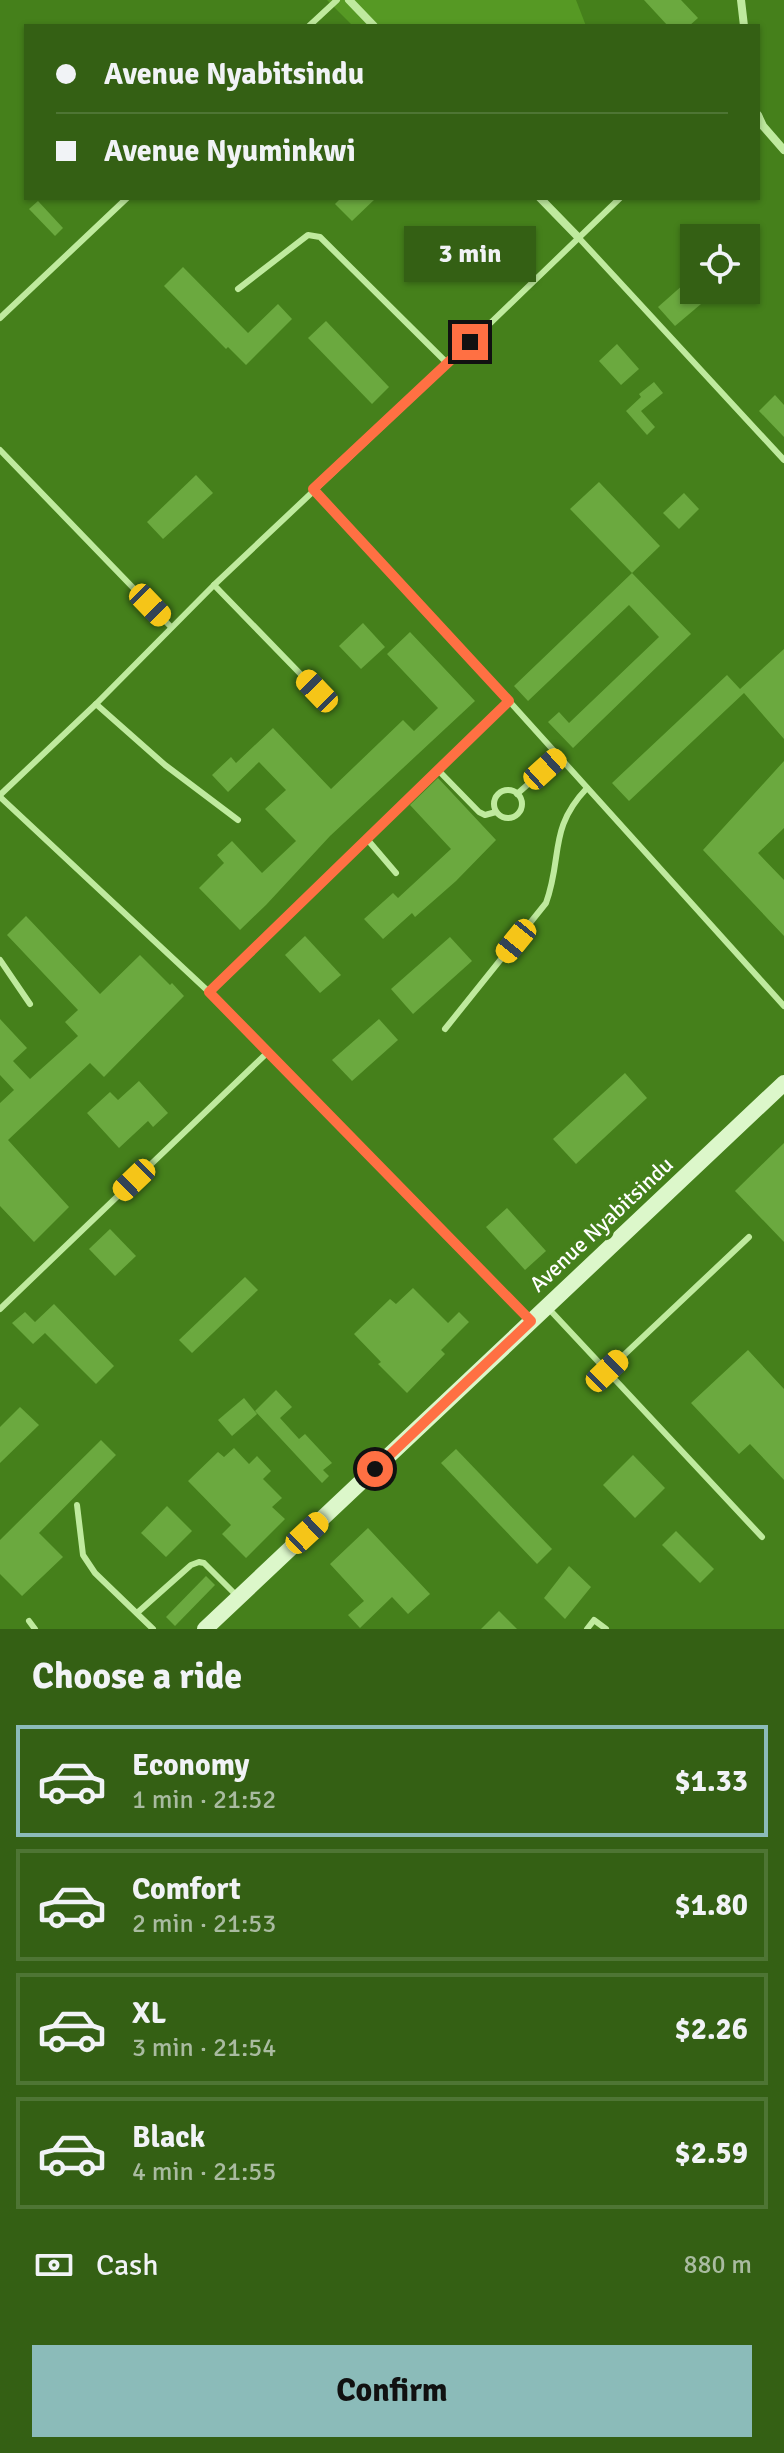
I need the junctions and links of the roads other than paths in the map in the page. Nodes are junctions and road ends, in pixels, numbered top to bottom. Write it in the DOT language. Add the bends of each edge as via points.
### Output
graph roads {
  1 [pos="337,0"];
  2 [pos="349,0"];
  3 [pos="741,0"];
  4 [pos="311,24"];
  5 [pos="372,24"];
  6 [pos="744,24"];
  7 [pos="760,119"];
  8 [pos="784,150"];
  9 [pos="125,200"];
  10 [pos="542,200"];
  11 [pos="618,200"];
  12 [pos="578,237"];
  13 [pos="238,289"];
  14 [pos="0,318"];
  15 [pos="448,364"];
  16 [pos="0,450"];
  17 [pos="784,460"];
  18 [pos="313,489"];
  19 [pos="214,585"];
  20 [pos="171,627"];
  21 [pos="317,691"];
  22 [pos="509,701"];
  23 [pos="96,704"];
  24 [pos="559,757"];
  25 [pos="438,770"];
  26 [pos="587,788"];
  27 [pos="517,794"];
  28 [pos="0,796"];
  29 [pos="496,812"];
  30 [pos="238,820"];
  31 [pos="367,839"];
  32 [pos="396,873"];
  33 [pos="0,960"];
  34 [pos="209,992"];
  35 [pos="30,1004"];
  36 [pos="784,1006"];
  37 [pos="445,1029"];
  38 [pos="268,1052"];
  39 [pos="784,1083"];
  40 [pos="749,1237"];
  41 [pos="546,1306"];
  42 [pos="0,1309"];
  43 [pos="531,1321"];
  44 [pos="607,1371"];
  45 [pos="77,1505"];
  46 [pos="762,1537"];
  47 [pos="239,1598"];
  48 [pos="137,1613"];
  49 [pos="29,1621"];
  50 [pos="35,1629"];
  51 [pos="153,1629"];
  52 [pos="205,1629"];
  53 [pos="587,1629"];
  54 [pos="606,1629"];
  1 -- 4 [label="lane"];
  2 -- 5 [label="street"];
  3 -- 6 [label="street"];
  7 -- 8 [label="street"];
  9 -- 14 [label="lane"];
  10 -- 12 [label="street"];
  11 -- 12 [label="lane"];
  12 -- 15 [label="lane"];
  12 -- 17 [label="lane"];
  13 -- 15 [label="lane" via="308,235 320,237"];
  15 -- 18 [label="lane"];
  16 -- 20 [label="lane"];
  18 -- 19 [label="lane"];
  18 -- 22 [label="lane"];
  19 -- 20 [label="lane"];
  19 -- 21 [label="lane"];
  20 -- 23 [label="lane"];
  22 -- 24 [label="lane"];
  22 -- 25 [label="lane"];
  23 -- 28 [label="lane"];
  23 -- 30 [label="lane"];
  24 -- 26 [label="lane"];
  24 -- 27 [label="lane"];
  25 -- 29 [label="lane" via="479,812"];
  25 -- 31 [label="lane"];
  26 -- 36 [label="lane"];
  26 -- 37 [label="lane" via="560,829 546,903"];
  27 -- 29 [label="lane" via="502,791 496,797"];
  27 -- 29 [label="lane" via="517,815 502,817"];
  28 -- 34 [label="lane"];
  31 -- 32 [label="lane"];
  31 -- 34 [label="lane"];
  33 -- 35 [label="lane"];
  34 -- 38 [label="lane"];
  38 -- 42 [label="lane"];
  38 -- 43 [label="lane"];
  39 -- 41 [label="street, Avenue Nyabitsindu"];
  40 -- 44 [label="lane"];
  41 -- 43 [label="street, Avenue Nyabitsindu"];
  41 -- 44 [label="lane"];
  43 -- 47 [label="street, Avenue Nyabitsindu"];
  44 -- 46 [label="lane"];
  45 -- 48 [label="lane" via="83,1555"];
  47 -- 48 [label="lane" via="199,1562"];
  47 -- 52 [label="street, Avenue Nyabitsindu"];
  48 -- 51 [label="lane"];
  49 -- 50 [label="lane"];
  53 -- 54 [label="lane" via="594,1620"];
}
